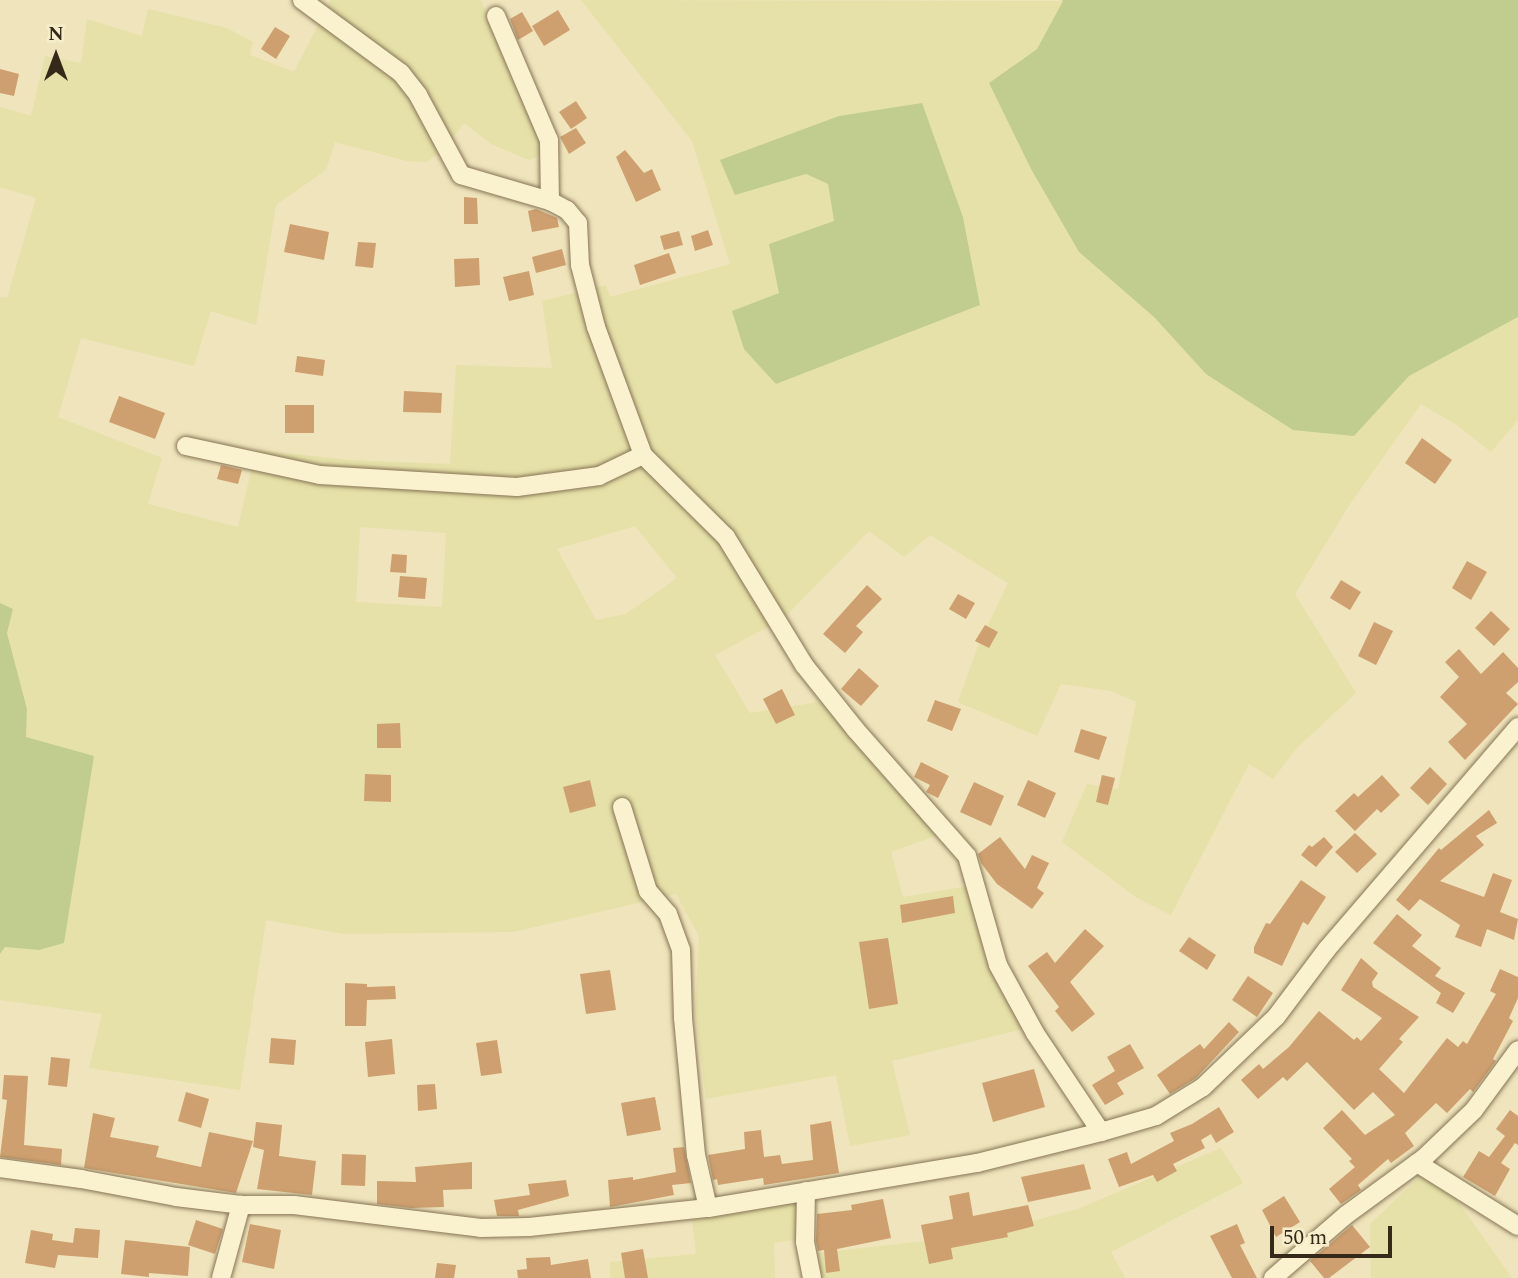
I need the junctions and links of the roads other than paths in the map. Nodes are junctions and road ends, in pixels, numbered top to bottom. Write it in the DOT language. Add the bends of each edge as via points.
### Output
graph roads {
  1 [pos="302,0"];
  2 [pos="496,16"];
  3 [pos="550,201"];
  4 [pos="186,446"];
  5 [pos="643,454"];
  6 [pos="1518,727"];
  7 [pos="622,807"];
  8 [pos="1518,1050"];
  9 [pos="1101,1132"];
  10 [pos="1417,1163"];
  11 [pos="0,1168"];
  12 [pos="806,1191"];
  13 [pos="241,1205"];
  14 [pos="708,1208"];
  15 [pos="1518,1226"];
  16 [pos="222,1278"];
  17 [pos="812,1278"];
  18 [pos="1273,1278"];
  1 -- 3 [label="street" via="401,73 461,175"];
  2 -- 3 [label="street" via="548,140"];
  3 -- 5 [label="street" via="578,223 580,265 596,327"];
  4 -- 5 [label="street" via="320,475 517,487 599,476"];
  5 -- 9 [label="street" via="726,537 804,665 967,856 998,965 1035,1033"];
  6 -- 9 [label="street" via="1327,948 1276,1017 1240,1052 1203,1087 1156,1115"];
  7 -- 14 [label="street" via="648,891 668,914 681,950 696,1155"];
  8 -- 10 [label="street" via="1474,1110"];
  9 -- 12 [label="street" via="977,1163"];
  10 -- 15 [label="street"];
  10 -- 18 [label="street" via="1346,1215"];
  11 -- 13 [label="street"];
  12 -- 14 [label="street"];
  12 -- 17 [label="street" via="805,1242"];
  13 -- 14 [label="street" via="294,1205 481,1228"];
  13 -- 16 [label="street"];
}
